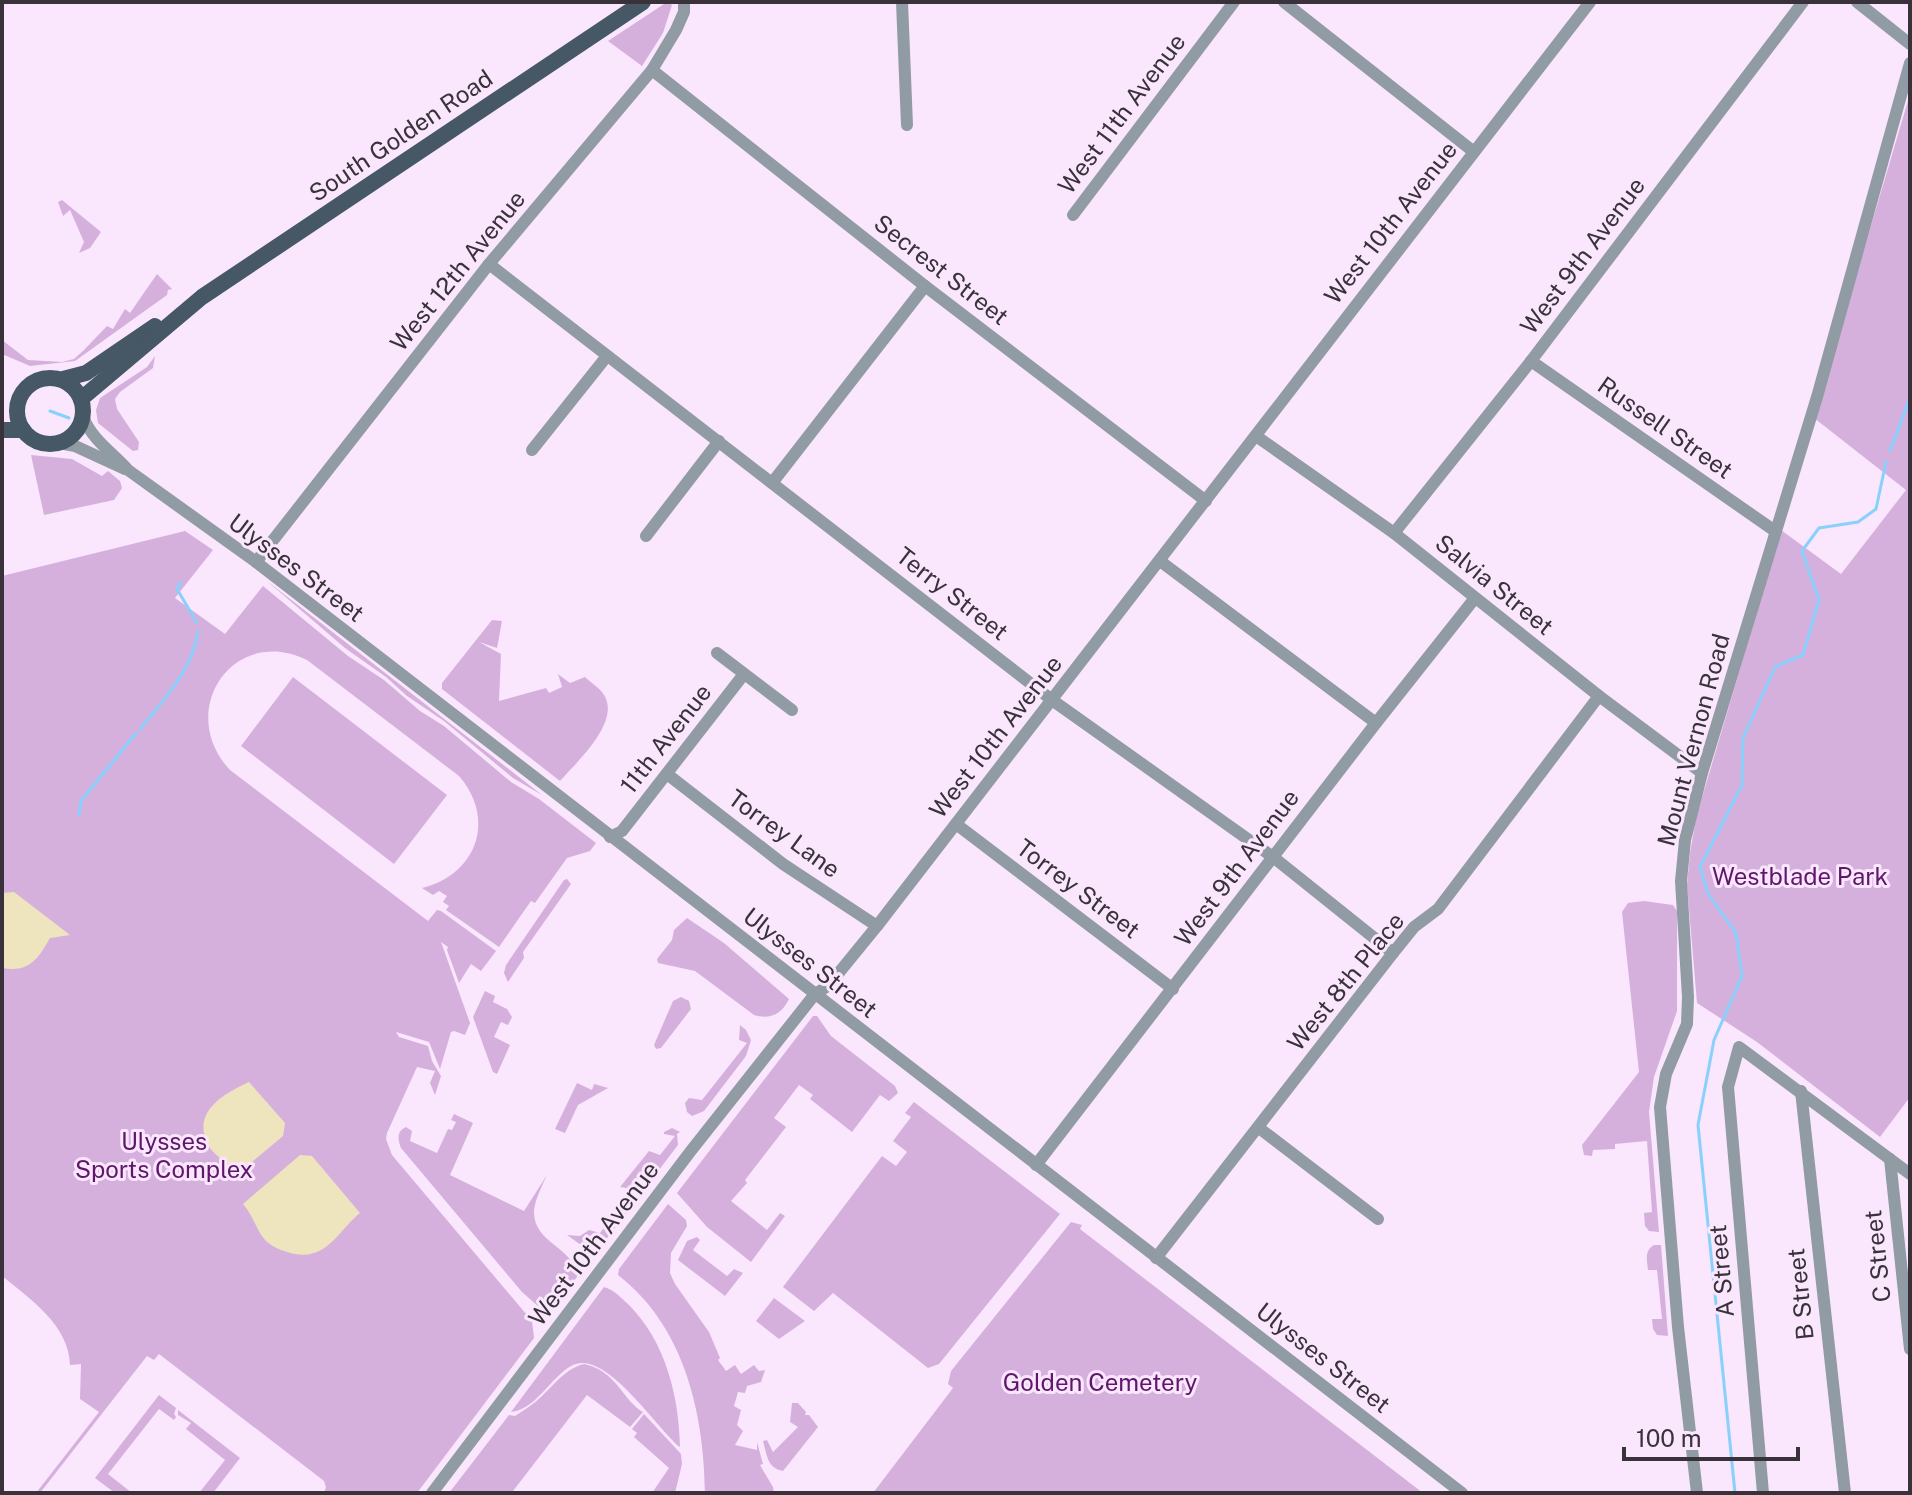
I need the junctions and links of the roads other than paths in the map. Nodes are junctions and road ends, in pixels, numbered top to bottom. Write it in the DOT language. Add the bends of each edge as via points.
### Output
graph roads {
  1 [pos="643,2"];
  2 [pos="684,2"];
  3 [pos="902,2"];
  4 [pos="1234,2"];
  5 [pos="1284,2"];
  6 [pos="1572,2"];
  7 [pos="1803,2"];
  8 [pos="1857,2"];
  9 [pos="1587,6"];
  10 [pos="1910,44"];
  11 [pos="1910,63"];
  12 [pos="652,70"];
  13 [pos="907,125"];
  14 [pos="1474,152"];
  15 [pos="1073,215"];
  16 [pos="489,264"];
  17 [pos="925,286"];
  18 [pos="185,310"];
  19 [pos="607,356"];
  20 [pos="1531,361"];
  21 [pos="63,379"];
  22 [pos="81,399"];
  23 [pos="10,410"];
  24 [pos="83,417"];
  25 [pos="2,430"];
  26 [pos="23,430"];
  27 [pos="1256,436"];
  28 [pos="719,441"];
  29 [pos="59,443"];
  30 [pos="532,450"];
  31 [pos="128,470"];
  32 [pos="772,483"];
  33 [pos="1206,501"];
  34 [pos="1775,531"];
  35 [pos="1394,533"];
  36 [pos="646,536"];
  37 [pos="1160,561"];
  38 [pos="256,562"];
  39 [pos="1475,598"];
  40 [pos="717,653"];
  41 [pos="744,674"];
  42 [pos="1599,696"];
  43 [pos="1052,700"];
  44 [pos="792,710"];
  45 [pos="1376,723"];
  46 [pos="1702,773"];
  47 [pos="667,774"];
  48 [pos="956,824"];
  49 [pos="616,834"];
  50 [pos="1273,857"];
  51 [pos="877,926"];
  52 [pos="1393,953"];
  53 [pos="1173,989"];
  54 [pos="815,994"];
  55 [pos="1801,1091"];
  56 [pos="1259,1128"];
  57 [pos="1890,1159"];
  58 [pos="1036,1165"];
  59 [pos="1910,1174"];
  60 [pos="1378,1219"];
  61 [pos="1156,1258"];
  62 [pos="1910,1349"];
  63 [pos="432,1493"];
  64 [pos="1462,1493"];
  65 [pos="1697,1493"];
  66 [pos="1763,1493"];
  67 [pos="1845,1493"];
  1 -- 18 [label="main road, South Golden Road"];
  2 -- 12 [label="street, West 12th Avenue" via="676,30"];
  3 -- 13 [label="street"];
  4 -- 15 [label="street, West 11th Avenue"];
  5 -- 14 [label="street"];
  6 -- 9 [label="street"];
  7 -- 20 [label="street, West 9th Avenue"];
  8 -- 10 [label="street"];
  9 -- 14 [label="street, West 10th Avenue"];
  11 -- 34 [label="street, Mount Vernon Road"];
  12 -- 16 [label="street, West 12th Avenue"];
  12 -- 17 [label="street, Secrest Street"];
  14 -- 27 [label="street, West 10th Avenue"];
  16 -- 19 [label="street, Terry Street"];
  16 -- 38 [label="street, West 12th Avenue"];
  17 -- 32 [label="street"];
  17 -- 33 [label="street, Secrest Street"];
  18 -- 21 [label="main road, South Golden Road" via="86,373"];
  18 -- 22 [label="main road, South Golden Road"];
  19 -- 28 [label="street, Terry Street"];
  19 -- 30 [label="street"];
  20 -- 34 [label="street, Russell Street"];
  20 -- 35 [label="street, West 9th Avenue"];
  21 -- 22 [label="main road"];
  21 -- 23 [label="main road" via="38,380"];
  22 -- 24 [label="main road"];
  23 -- 26 [label="main road"];
  24 -- 29 [label="main road" via="75,432"];
  24 -- 31 [label="street, Ulysses Street" via="97,442"];
  25 -- 26 [label="main road"];
  26 -- 29 [label="main road" via="34,440"];
  27 -- 33 [label="street, West 10th Avenue"];
  27 -- 35 [label="street, Salvia Street"];
  28 -- 32 [label="street, Terry Street"];
  28 -- 36 [label="street"];
  29 -- 31 [label="street, Ulysses Street"];
  31 -- 38 [label="street, Ulysses Street"];
  32 -- 43 [label="street, Terry Street"];
  33 -- 37 [label="street, West 10th Avenue"];
  34 -- 46 [label="street, Mount Vernon Road"];
  35 -- 39 [label="street, Salvia Street"];
  37 -- 43 [label="street, West 10th Avenue"];
  37 -- 45 [label="street"];
  38 -- 49 [label="street, Ulysses Street"];
  39 -- 42 [label="street, Salvia Street"];
  39 -- 45 [label="street, West 9th Avenue"];
  40 -- 41 [label="street"];
  41 -- 44 [label="street"];
  41 -- 47 [label="street, 11th Avenue"];
  42 -- 46 [label="street, Salvia Street"];
  42 -- 52 [label="street, West 8th Place" via="1438,909"];
  43 -- 48 [label="street, West 10th Avenue"];
  43 -- 50 [label="street, Terry Street"];
  45 -- 50 [label="street, West 9th Avenue"];
  46 -- 65 [label="street, Mount Vernon Road" via="1681,881 1687,1024 1666,1074 1660,1107"];
  47 -- 49 [label="street, 11th Avenue"];
  47 -- 51 [label="street, Torrey Lane" via="783,864"];
  48 -- 51 [label="street, West 10th Avenue"];
  48 -- 53 [label="street, Torrey Street"];
  49 -- 54 [label="street, Ulysses Street"];
  50 -- 52 [label="street, Terry Street"];
  50 -- 53 [label="street, West 9th Avenue"];
  51 -- 54 [label="street, West 10th Avenue" via="828,986"];
  52 -- 56 [label="street, West 8th Place"];
  53 -- 58 [label="street, West 9th Avenue"];
  54 -- 58 [label="street, Ulysses Street"];
  54 -- 63 [label="street, West 10th Avenue"];
  55 -- 57 [label="street"];
  55 -- 66 [label="street, A Street" via="1739,1047 1728,1087"];
  55 -- 67 [label="street, B Street"];
  56 -- 60 [label="street"];
  56 -- 61 [label="street, West 8th Place"];
  57 -- 59 [label="street"];
  57 -- 62 [label="street, C Street"];
  58 -- 61 [label="street, Ulysses Street"];
  61 -- 64 [label="street, Ulysses Street"];
}
